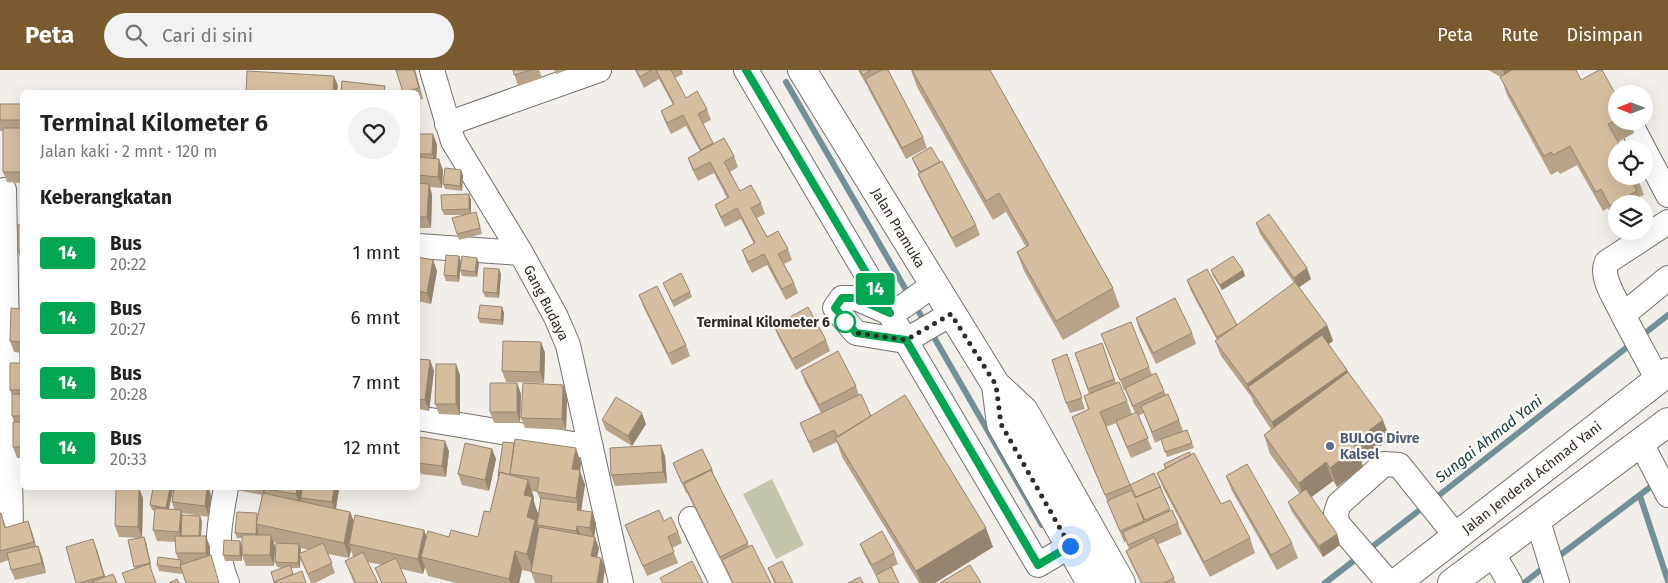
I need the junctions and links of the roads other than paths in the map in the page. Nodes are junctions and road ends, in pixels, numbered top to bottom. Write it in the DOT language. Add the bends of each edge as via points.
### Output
graph roads {
  1 [pos="432,70"];
  2 [pos="599,70"];
  3 [pos="746,70"];
  4 [pos="802,70"];
  5 [pos="1634,130"];
  6 [pos="450,132"];
  7 [pos="426,137"];
  8 [pos="9,191"];
  9 [pos="1668,195"];
  10 [pos="1668,222"];
  11 [pos="420,246"];
  12 [pos="521,253"];
  13 [pos="1668,278"];
  14 [pos="911,301"];
  15 [pos="1629,325"];
  16 [pos="928,328"];
  17 [pos="15,359"];
  18 [pos="1658,371"];
  19 [pos="996,385"];
  20 [pos="420,418"];
  21 [pos="1668,422"];
  22 [pos="591,447"];
  23 [pos="1646,453"];
  24 [pos="226,490"];
  25 [pos="1668,495"];
  26 [pos="690,519"];
  27 [pos="1538,521"];
  28 [pos="11,526"];
  29 [pos="1456,536"];
  30 [pos="1062,550"];
  31 [pos="1492,552"];
  32 [pos="1556,582"];
  33 [pos="227,583"];
  34 [pos="621,583"];
  35 [pos="722,583"];
  36 [pos="1091,583"];
  37 [pos="1121,583"];
  38 [pos="1390,583"];
  39 [pos="1396,583"];
  40 [pos="1452,583"];
  41 [pos="1510,583"];
  1 -- 6 [label="street, Gang Budaya"];
  2 -- 6 [label="street"];
  3 -- 14 [label="street"];
  4 -- 14 [label="main road, Jalan Pramuka"];
  5 -- 9 [label="street"];
  6 -- 7 [label="street"];
  6 -- 12 [label="street, Gang Budaya"];
  8 -- 17 [label="street"];
  10 -- 15 [label="street" via="1604,267 1604,274"];
  11 -- 12 [label="street"];
  12 -- 22 [label="street, Gang Budaya" via="568,345"];
  13 -- 15 [label="street"];
  14 -- 16 [label="main road, Jalan Pramuka"];
  14 -- 16 [label="street"];
  14 -- 16 [label="street" via="842,298 835,308 856,333"];
  15 -- 18 [label="street"];
  16 -- 19 [label="main road, Jalan Pramuka"];
  16 -- 30 [label="street" via="1038,565"];
  17 -- 28 [label="street"];
  18 -- 29 [label="main road, Jalan Jenderal Achmad Yani"];
  19 -- 30 [label="main road, Jalan Pramuka" via="1001,424"];
  19 -- 37 [label="main road, Jalan Pramuka" via="1024,411"];
  20 -- 22 [label="street"];
  21 -- 23 [label="main road"];
  22 -- 34 [label="street, Gang Budaya"];
  23 -- 25 [label="street"];
  23 -- 27 [label="main road"];
  24 -- 33 [label="street" via="218,558"];
  26 -- 35 [label="street"];
  27 -- 31 [label="main road"];
  27 -- 32 [label="street"];
  29 -- 38 [label="street" via="1399,465 1384,464 1339,504 1336,514 1337,523"];
  29 -- 39 [label="main road, Jalan Jenderal Achmad Yani"];
  30 -- 36 [label="main road, Jalan Pramuka"];
  31 -- 40 [label="main road"];
  31 -- 41 [label="street"];
}
